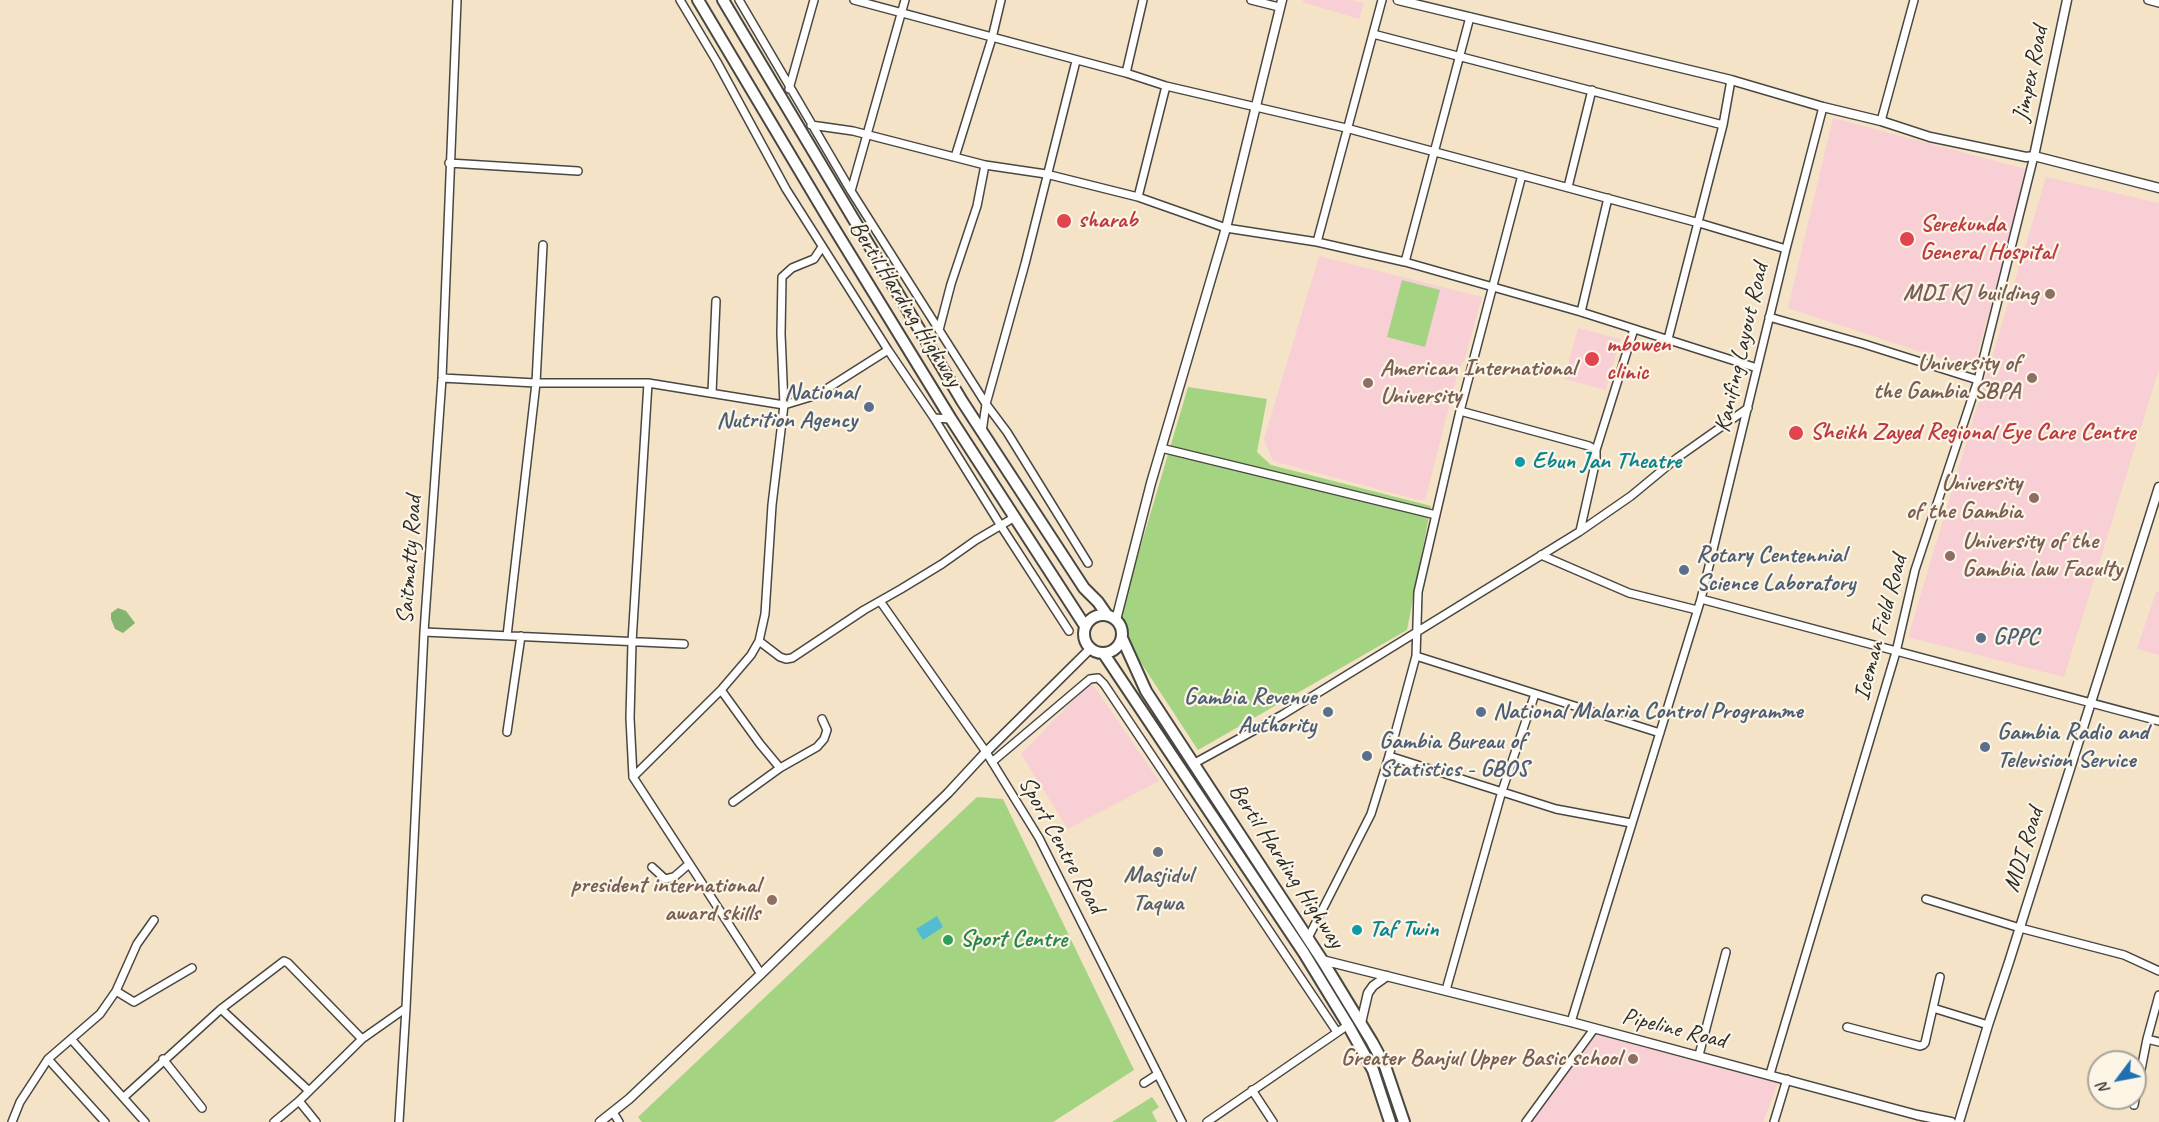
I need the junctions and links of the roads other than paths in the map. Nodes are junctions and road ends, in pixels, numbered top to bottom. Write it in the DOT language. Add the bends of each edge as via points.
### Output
graph roads {
  1 [pos="457,0"];
  2 [pos="680,0"];
  3 [pos="698,0"];
  4 [pos="723,0"];
  5 [pos="739,0"];
  6 [pos="814,0"];
  7 [pos="854,0"];
  8 [pos="905,0"];
  9 [pos="1001,0"];
  10 [pos="1143,0"];
  11 [pos="1251,0"];
  12 [pos="1382,0"];
  13 [pos="1398,0"];
  14 [pos="1914,0"];
  15 [pos="2067,0"];
  16 [pos="2148,0"];
  17 [pos="2159,3"];
  18 [pos="1280,4"];
  19 [pos="902,12"];
  20 [pos="1470,17"];
  21 [pos="1373,34"];
  22 [pos="992,38"];
  23 [pos="1460,56"];
  24 [pos="1076,61"];
  25 [pos="1126,73"];
  26 [pos="1731,80"];
  27 [pos="1166,86"];
  28 [pos="789,90"];
  29 [pos="1592,90"];
  30 [pos="1257,105"];
  31 [pos="1823,107"];
  32 [pos="1881,121"];
  33 [pos="812,125"];
  34 [pos="1723,125"];
  35 [pos="1347,128"];
  36 [pos="866,135"];
  37 [pos="1434,152"];
  38 [pos="2034,156"];
  39 [pos="955,157"];
  40 [pos="449,164"];
  41 [pos="985,165"];
  42 [pos="578,171"];
  43 [pos="1046,174"];
  44 [pos="1522,175"];
  45 [pos="1568,187"];
  46 [pos="2159,188"];
  47 [pos="851,191"];
  48 [pos="1138,197"];
  49 [pos="1608,198"];
  50 [pos="1699,223"];
  51 [pos="1226,228"];
  52 [pos="1317,242"];
  53 [pos="543,245"];
  54 [pos="822,247"];
  55 [pos="1786,249"];
  56 [pos="1405,262"];
  57 [pos="1494,288"];
  58 [pos="716,301"];
  59 [pos="1581,312"];
  60 [pos="1769,317"];
  61 [pos="939,330"];
  62 [pos="1634,330"];
  63 [pos="1668,339"];
  64 [pos="888,350"];
  65 [pos="1757,368"];
  66 [pos="442,378"];
  67 [pos="1978,380"];
  68 [pos="536,382"];
  69 [pos="648,383"];
  70 [pos="712,393"];
  71 [pos="986,404"];
  72 [pos="784,405"];
  73 [pos="1748,408"];
  74 [pos="1460,411"];
  75 [pos="934,418"];
  76 [pos="951,419"];
  77 [pos="982,432"];
  78 [pos="1161,448"];
  79 [pos="1596,450"];
  80 [pos="2159,487"];
  81 [pos="1436,514"];
  82 [pos="1015,517"];
  83 [pos="1001,526"];
  84 [pos="1580,532"];
  85 [pos="1541,555"];
  86 [pos="1088,562"];
  87 [pos="1701,599"];
  88 [pos="880,601"];
  89 [pos="1698,610"];
  90 [pos="1111,617"];
  91 [pos="1085,626"];
  92 [pos="1418,630"];
  93 [pos="1069,631"];
  94 [pos="424,632"];
  95 [pos="507,636"];
  96 [pos="521,636"];
  97 [pos="1122,638"];
  98 [pos="759,641"];
  99 [pos="632,642"];
  100 [pos="684,644"];
  101 [pos="1090,649"];
  102 [pos="1896,652"];
  103 [pos="1104,654"];
  104 [pos="1416,656"];
  105 [pos="722,690"];
  106 [pos="1535,694"];
  107 [pos="2091,702"];
  108 [pos="822,720"];
  109 [pos="2159,721"];
  110 [pos="507,732"];
  111 [pos="1660,733"];
  112 [pos="986,752"];
  113 [pos="1389,756"];
  114 [pos="992,762"];
  115 [pos="1193,764"];
  116 [pos="780,768"];
  117 [pos="633,777"];
  118 [pos="1502,791"];
  119 [pos="733,802"];
  120 [pos="1631,823"];
  121 [pos="689,864"];
  122 [pos="652,867"];
  123 [pos="1926,899"];
  124 [pos="154,920"];
  125 [pos="2020,928"];
  126 [pos="1308,938"];
  127 [pos="1726,952"];
  128 [pos="1322,960"];
  129 [pos="192,968"];
  130 [pos="2159,971"];
  131 [pos="761,974"];
  132 [pos="1387,976"];
  133 [pos="1940,976"];
  134 [pos="1446,990"];
  135 [pos="116,991"];
  136 [pos="2159,995"];
  137 [pos="406,1008"];
  138 [pos="1933,1008"];
  139 [pos="221,1009"];
  140 [pos="1571,1022"];
  141 [pos="1361,1023"];
  142 [pos="1348,1024"];
  143 [pos="1988,1025"];
  144 [pos="1847,1027"];
  145 [pos="1594,1029"];
  146 [pos="1337,1032"];
  147 [pos="71,1039"];
  148 [pos="362,1039"];
  149 [pos="2147,1039"];
  150 [pos="2159,1042"];
  151 [pos="2145,1050"];
  152 [pos="1699,1055"];
  153 [pos="48,1059"];
  154 [pos="163,1059"];
  155 [pos="1158,1074"];
  156 [pos="1770,1074"];
  157 [pos="1787,1079"];
  158 [pos="1144,1083"];
  159 [pos="308,1090"];
  160 [pos="1252,1090"];
  161 [pos="124,1097"];
  162 [pos="298,1101"];
  163 [pos="202,1108"];
  164 [pos="613,1112"];
  165 [pos="1916,1118"];
  166 [pos="12,1122"];
  167 [pos="105,1122"];
  168 [pos="145,1122"];
  169 [pos="274,1122"];
  170 [pos="316,1122"];
  171 [pos="399,1122"];
  172 [pos="600,1122"];
  173 [pos="619,1122"];
  174 [pos="1182,1122"];
  175 [pos="1207,1122"];
  176 [pos="1273,1122"];
  177 [pos="1390,1122"];
  178 [pos="1404,1122"];
  179 [pos="1526,1122"];
  180 [pos="1774,1122"];
  181 [pos="1951,1122"];
  182 [pos="1959,1122"];
  1 -- 40 [label="street, Saitmatty Road"];
  2 -- 54 [label="street"];
  3 -- 76 [label="main road, Bertil Harding Highway"];
  4 -- 77 [label="main road, Bertil Harding Highway"];
  5 -- 28 [label="street"];
  6 -- 28 [label="street"];
  7 -- 19 [label="street"];
  8 -- 19 [label="street"];
  9 -- 22 [label="street"];
  10 -- 25 [label="street"];
  11 -- 18 [label="street"];
  12 -- 21 [label="street"];
  13 -- 20 [label="street"];
  14 -- 32 [label="street"];
  15 -- 38 [label="street, Jimpex Road"];
  16 -- 17 [label="street"];
  18 -- 30 [label="street"];
  19 -- 22 [label="street"];
  19 -- 36 [label="street"];
  20 -- 23 [label="street"];
  20 -- 26 [label="street"];
  21 -- 23 [label="street"];
  21 -- 35 [label="street"];
  22 -- 24 [label="street"];
  22 -- 39 [label="street"];
  23 -- 29 [label="street"];
  23 -- 37 [label="street"];
  24 -- 25 [label="street"];
  24 -- 43 [label="street"];
  25 -- 27 [label="street"];
  26 -- 31 [label="street"];
  26 -- 34 [label="street"];
  27 -- 30 [label="street"];
  27 -- 48 [label="street"];
  28 -- 33 [label="street"];
  29 -- 34 [label="street"];
  29 -- 45 [label="street"];
  30 -- 35 [label="street"];
  30 -- 51 [label="street"];
  31 -- 32 [label="street"];
  31 -- 55 [label="street, Kanifing Layout Road"];
  32 -- 38 [label="street" via="1930,137"];
  33 -- 36 [label="street"];
  33 -- 47 [label="street"];
  34 -- 50 [label="street"];
  35 -- 37 [label="street"];
  35 -- 52 [label="street"];
  36 -- 39 [label="street"];
  36 -- 47 [label="street"];
  37 -- 44 [label="street"];
  37 -- 56 [label="street"];
  38 -- 46 [label="street"];
  38 -- 67 [label="street, Iceman Field Road"];
  39 -- 41 [label="street"];
  40 -- 42 [label="street"];
  40 -- 66 [label="street, Saitmatty Road"];
  41 -- 43 [label="street"];
  41 -- 61 [label="street" via="977,206"];
  43 -- 48 [label="street"];
  43 -- 71 [label="street"];
  44 -- 45 [label="street"];
  44 -- 57 [label="street"];
  45 -- 49 [label="street"];
  47 -- 61 [label="street"];
  48 -- 51 [label="street"];
  49 -- 50 [label="street"];
  49 -- 59 [label="street"];
  50 -- 55 [label="street"];
  50 -- 63 [label="street"];
  51 -- 52 [label="street"];
  51 -- 78 [label="street"];
  52 -- 56 [label="street"];
  53 -- 68 [label="street"];
  54 -- 64 [label="street"];
  54 -- 72 [label="street" via="814,259 782,277"];
  55 -- 60 [label="street, Kanifing Layout Road"];
  56 -- 57 [label="street"];
  57 -- 59 [label="street"];
  57 -- 74 [label="street"];
  58 -- 70 [label="street"];
  59 -- 62 [label="street"];
  60 -- 65 [label="street, Kanifing Layout Road"];
  60 -- 67 [label="street"];
  61 -- 71 [label="street"];
  62 -- 63 [label="street"];
  62 -- 79 [label="street"];
  63 -- 65 [label="street"];
  64 -- 72 [label="street" via="817,395"];
  64 -- 75 [label="street"];
  65 -- 73 [label="street, Kanifing Layout Road"];
  66 -- 68 [label="street"];
  66 -- 94 [label="street, Saitmatty Road"];
  67 -- 102 [label="street, Iceman Field Road" via="1915,570"];
  68 -- 69 [label="street"];
  68 -- 95 [label="street"];
  69 -- 70 [label="street"];
  69 -- 99 [label="street"];
  70 -- 72 [label="street"];
  71 -- 77 [label="street"];
  71 -- 86 [label="street"];
  72 -- 98 [label="street" via="765,614"];
  73 -- 84 [label="street"];
  73 -- 87 [label="street, Kanifing Layout Road"];
  74 -- 79 [label="street"];
  74 -- 81 [label="street"];
  75 -- 76 [label="street"];
  75 -- 83 [label="street"];
  76 -- 82 [label="main road, Bertil Harding Highway"];
  77 -- 90 [label="main road, Bertil Harding Highway" via="1084,588"];
  78 -- 81 [label="street"];
  78 -- 90 [label="street"];
  79 -- 84 [label="street"];
  80 -- 107 [label="street, MDI Road"];
  81 -- 92 [label="street" via="1418,592"];
  82 -- 83 [label="street"];
  82 -- 91 [label="main road, Bertil Harding Highway"];
  83 -- 88 [label="street"];
  83 -- 93 [label="street"];
  84 -- 85 [label="street"];
  85 -- 89 [label="street" via="1629,593"];
  85 -- 92 [label="street"];
  87 -- 89 [label="street, Kanifing Layout Road"];
  87 -- 102 [label="street"];
  88 -- 98 [label="street" via="792,658 780,657"];
  88 -- 112 [label="street, Sport Centre Road"];
  89 -- 111 [label="street, Kanifing Layout Road"];
  90 -- 91 [label="main road" via="1092,618"];
  90 -- 97 [label="main road" via="1121,628"];
  91 -- 101 [label="main road" via="1084,641"];
  92 -- 104 [label="street"];
  92 -- 115 [label="street" via="1282,715"];
  94 -- 95 [label="street"];
  94 -- 137 [label="street, Saitmatty Road"];
  95 -- 96 [label="street"];
  96 -- 99 [label="street"];
  96 -- 110 [label="street"];
  97 -- 103 [label="main road" via="1114,651"];
  97 -- 115 [label="main road, Bertil Harding Highway" via="1146,691"];
  98 -- 105 [label="street"];
  99 -- 100 [label="street"];
  99 -- 117 [label="street"];
  101 -- 103 [label="main road"];
  101 -- 112 [label="street"];
  102 -- 107 [label="street"];
  102 -- 156 [label="street, Iceman Field Road"];
  103 -- 142 [label="main road, Bertil Harding Highway"];
  104 -- 106 [label="street"];
  104 -- 113 [label="street"];
  105 -- 116 [label="street"];
  105 -- 117 [label="street"];
  106 -- 111 [label="street"];
  106 -- 118 [label="street"];
  107 -- 109 [label="street"];
  107 -- 125 [label="street, MDI Road"];
  108 -- 116 [label="street" via="827,730 817,747"];
  111 -- 120 [label="street, Kanifing Layout Road"];
  112 -- 114 [label="street, Sport Centre Road"];
  112 -- 131 [label="street"];
  113 -- 118 [label="street"];
  113 -- 126 [label="street" via="1371,814"];
  114 -- 146 [label="street" via="1090,679 1098,678"];
  114 -- 155 [label="street, Sport Centre Road" via="1039,838"];
  115 -- 126 [label="main road, Bertil Harding Highway"];
  116 -- 119 [label="street"];
  117 -- 121 [label="street"];
  118 -- 120 [label="street" via="1556,809"];
  118 -- 134 [label="street"];
  120 -- 140 [label="street, Kanifing Layout Road"];
  121 -- 122 [label="street" via="674,877 665,879"];
  121 -- 131 [label="street"];
  123 -- 125 [label="street"];
  124 -- 135 [label="street" via="137,944"];
  125 -- 130 [label="street" via="2124,956"];
  125 -- 143 [label="street, MDI Road"];
  126 -- 128 [label="main road, Bertil Harding Highway"];
  127 -- 152 [label="street"];
  128 -- 132 [label="street, Pipeline Road"];
  128 -- 141 [label="main road, Bertil Harding Highway"];
  129 -- 135 [label="street" via="134,1002"];
  131 -- 164 [label="street"];
  132 -- 134 [label="street, Pipeline Road"];
  132 -- 141 [label="street" via="1368,993"];
  133 -- 138 [label="street"];
  134 -- 140 [label="street, Pipeline Road"];
  135 -- 147 [label="street" via="100,1014"];
  136 -- 149 [label="street"];
  137 -- 148 [label="street"];
  137 -- 171 [label="street, Saitmatty Road"];
  138 -- 143 [label="street"];
  138 -- 144 [label="street" via="1925,1043 1920,1046"];
  139 -- 148 [label="street" via="284,962"];
  139 -- 154 [label="street"];
  139 -- 159 [label="street"];
  140 -- 145 [label="street, Pipeline Road"];
  141 -- 178 [label="main road, Bertil Harding Highway" via="1385,1066"];
  142 -- 146 [label="street"];
  142 -- 177 [label="main road, Bertil Harding Highway" via="1372,1070"];
  143 -- 182 [label="street, MDI Road"];
  145 -- 152 [label="street, Pipeline Road"];
  145 -- 179 [label="street"];
  146 -- 160 [label="street"];
  147 -- 153 [label="street"];
  147 -- 161 [label="street"];
  148 -- 159 [label="street"];
  149 -- 150 [label="street"];
  149 -- 151 [label="street"];
  152 -- 156 [label="street, Pipeline Road"];
  153 -- 166 [label="street"];
  153 -- 167 [label="street"];
  154 -- 161 [label="street"];
  154 -- 163 [label="street"];
  155 -- 158 [label="street"];
  155 -- 174 [label="street, Sport Centre Road"];
  156 -- 157 [label="street, Pipeline Road"];
  157 -- 165 [label="street, Pipeline Road"];
  157 -- 180 [label="street"];
  159 -- 162 [label="street"];
  160 -- 175 [label="street"];
  160 -- 176 [label="street"];
  161 -- 168 [label="street"];
  162 -- 169 [label="street"];
  162 -- 170 [label="street"];
  164 -- 172 [label="street"];
  164 -- 173 [label="street"];
  165 -- 181 [label="street, Pipeline Road"];
}
